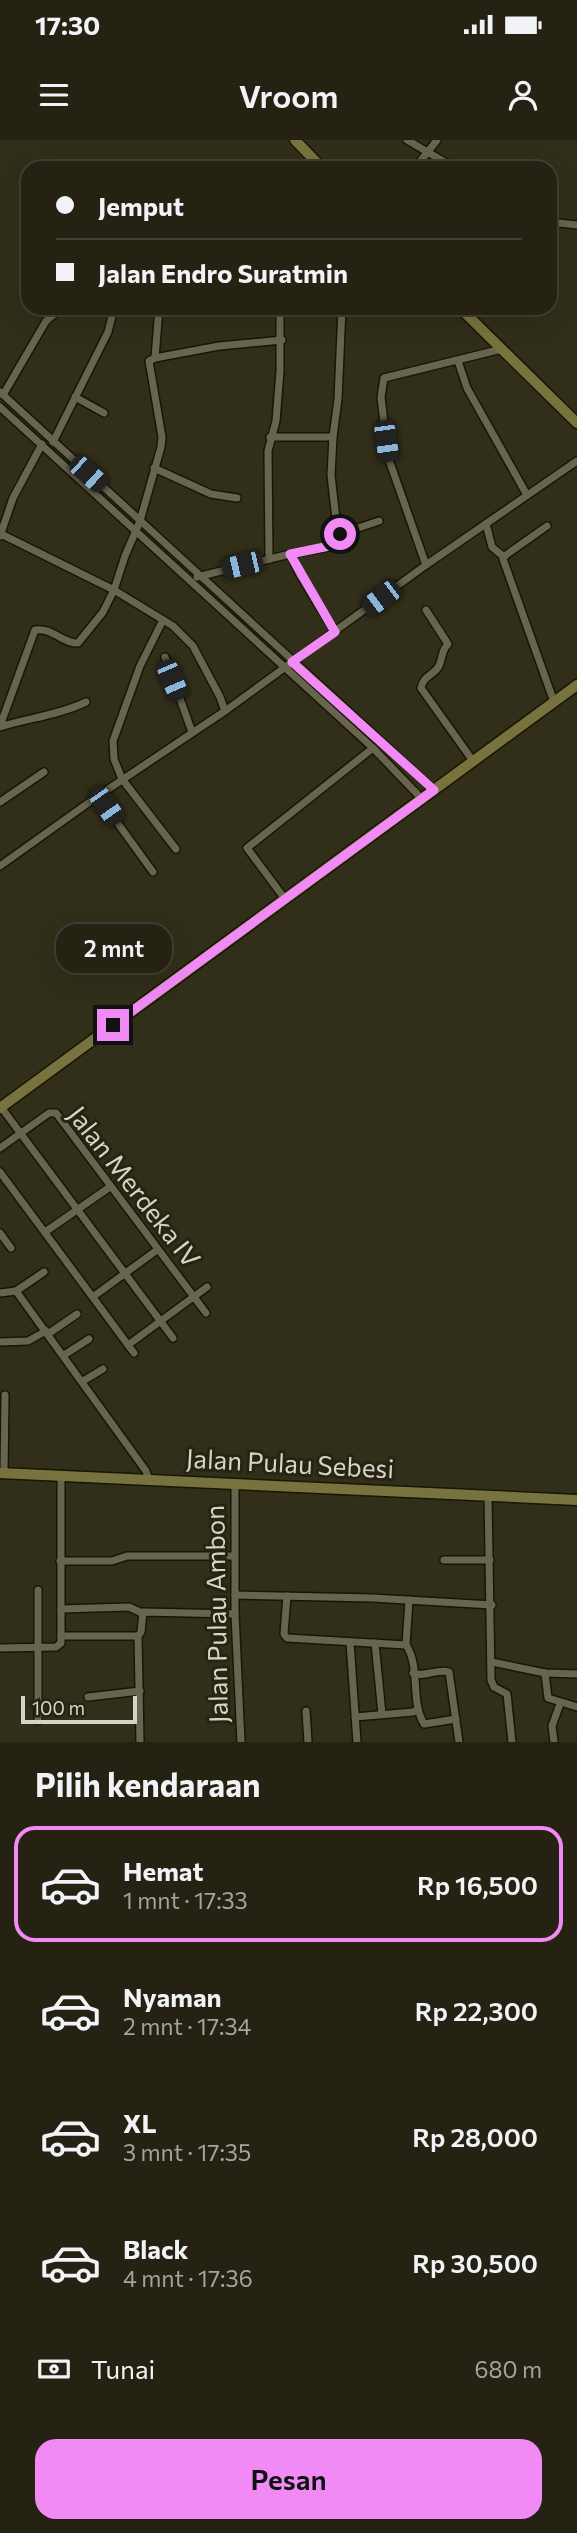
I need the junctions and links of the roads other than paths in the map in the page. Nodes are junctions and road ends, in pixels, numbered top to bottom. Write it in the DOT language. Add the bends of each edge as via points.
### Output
graph roads {
  1 [pos="295,140"];
  2 [pos="407,140"];
  3 [pos="437,140"];
  4 [pos="426,152"];
  5 [pos="315,161"];
  6 [pos="420,161"];
  7 [pos="442,161"];
  8 [pos="557,223"];
  9 [pos="577,225"];
  10 [pos="53,315"];
  11 [pos="112,315"];
  12 [pos="158,315"];
  13 [pos="280,315"];
  14 [pos="342,315"];
  15 [pos="467,315"];
  16 [pos="282,340"];
  17 [pos="502,349"];
  18 [pos="155,358"];
  19 [pos="458,361"];
  20 [pos="1,394"];
  21 [pos="75,397"];
  22 [pos="0,407"];
  23 [pos="104,413"];
  24 [pos="574,417"];
  25 [pos="32,429"];
  26 [pos="270,437"];
  27 [pos="333,437"];
  28 [pos="53,442"];
  29 [pos="42,444"];
  30 [pos="577,461"];
  31 [pos="154,468"];
  32 [pos="527,495"];
  33 [pos="237,498"];
  34 [pos="379,521"];
  35 [pos="486,524"];
  36 [pos="138,525"];
  37 [pos="547,526"];
  38 [pos="340,534"];
  39 [pos="1,535"];
  40 [pos="290,554"];
  41 [pos="504,557"];
  42 [pos="270,559"];
  43 [pos="426,565"];
  44 [pos="196,578"];
  45 [pos="114,590"];
  46 [pos="426,610"];
  47 [pos="163,620"];
  48 [pos="335,632"];
  49 [pos="164,657"];
  50 [pos="292,662"];
  51 [pos="285,668"];
  52 [pos="577,685"];
  53 [pos="86,702"];
  54 [pos="554,702"];
  55 [pos="3,706"];
  56 [pos="225,711"];
  57 [pos="0,727"];
  58 [pos="192,732"];
  59 [pos="373,748"];
  60 [pos="473,761"];
  61 [pos="44,772"];
  62 [pos="122,779"];
  63 [pos="434,790"];
  64 [pos="98,796"];
  65 [pos="422,799"];
  66 [pos="0,802"];
  67 [pos="176,849"];
  68 [pos="0,866"];
  69 [pos="153,872"];
  70 [pos="285,899"];
  71 [pos="1,1107"];
  72 [pos="20,1132"];
  73 [pos="0,1148"];
  74 [pos="0,1171"];
  75 [pos="110,1187"];
  76 [pos="77,1209"];
  77 [pos="46,1232"];
  78 [pos="0,1233"];
  79 [pos="11,1248"];
  80 [pos="158,1250"];
  81 [pos="44,1272"];
  82 [pos="125,1272"];
  83 [pos="207,1287"];
  84 [pos="16,1291"];
  85 [pos="0,1293"];
  86 [pos="94,1296"];
  87 [pos="194,1297"];
  88 [pos="206,1313"];
  89 [pos="77,1314"];
  90 [pos="161,1321"];
  91 [pos="47,1333"];
  92 [pos="173,1338"];
  93 [pos="89,1339"];
  94 [pos="0,1342"];
  95 [pos="128,1345"];
  96 [pos="134,1353"];
  97 [pos="64,1355"];
  98 [pos="103,1369"];
  99 [pos="83,1381"];
  100 [pos="5,1395"];
  101 [pos="2,1473"];
  102 [pos="61,1476"];
  103 [pos="149,1480"];
  104 [pos="235,1484"];
  105 [pos="488,1495"];
  106 [pos="577,1500"];
  107 [pos="234,1556"];
  108 [pos="444,1560"];
  109 [pos="490,1560"];
  110 [pos="60,1561"];
  111 [pos="38,1590"];
  112 [pos="235,1595"];
  113 [pos="287,1595"];
  114 [pos="409,1600"];
  115 [pos="492,1605"];
  116 [pos="61,1609"];
  117 [pos="142,1613"];
  118 [pos="234,1614"];
  119 [pos="61,1636"];
  120 [pos="138,1636"];
  121 [pos="349,1642"];
  122 [pos="375,1643"];
  123 [pos="406,1645"];
  124 [pos="0,1648"];
  125 [pos="37,1648"];
  126 [pos="492,1662"];
  127 [pos="414,1673"];
  128 [pos="545,1673"];
  129 [pos="577,1674"];
  130 [pos="140,1691"];
  131 [pos="88,1697"];
  132 [pos="560,1704"];
  133 [pos="577,1707"];
  134 [pos="417,1710"];
  135 [pos="306,1711"];
  136 [pos="382,1714"];
  137 [pos="355,1717"];
  138 [pos="456,1719"];
  139 [pos="38,1721"];
  140 [pos="140,1742"];
  141 [pos="241,1742"];
  142 [pos="308,1742"];
  143 [pos="357,1742"];
  144 [pos="459,1742"];
  145 [pos="512,1742"];
  146 [pos="554,1742"];
  1 -- 5 [label="street"];
  2 -- 4 [label="street"];
  3 -- 4 [label="street"];
  4 -- 6 [label="street"];
  4 -- 7 [label="street"];
  8 -- 9 [label="street"];
  10 -- 20 [label="street"];
  11 -- 21 [label="street"];
  12 -- 18 [label="street"];
  13 -- 16 [label="street"];
  14 -- 27 [label="street"];
  15 -- 17 [label="street"];
  16 -- 18 [label="street"];
  16 -- 26 [label="street" via="276,421"];
  17 -- 19 [label="street"];
  17 -- 24 [label="street"];
  18 -- 31 [label="street" via="149,365 162,437"];
  19 -- 32 [label="street" via="467,388"];
  19 -- 43 [label="street" via="384,378 382,383 388,457"];
  20 -- 25 [label="street"];
  21 -- 23 [label="street"];
  21 -- 28 [label="street"];
  22 -- 25 [label="street"];
  25 -- 28 [label="street"];
  25 -- 29 [label="street"];
  26 -- 27 [label="street"];
  26 -- 42 [label="street"];
  27 -- 38 [label="street" via="331,475"];
  28 -- 36 [label="street"];
  29 -- 36 [label="street"];
  29 -- 39 [label="street" via="13,498"];
  30 -- 32 [label="street"];
  31 -- 33 [label="street" via="211,494"];
  31 -- 36 [label="street"];
  32 -- 35 [label="street"];
  34 -- 38 [label="street"];
  35 -- 41 [label="street" via="492,547"];
  35 -- 43 [label="street"];
  36 -- 44 [label="street"];
  36 -- 45 [label="street"];
  37 -- 41 [label="street"];
  38 -- 40 [label="street" via="339,544"];
  39 -- 45 [label="street"];
  40 -- 42 [label="street"];
  40 -- 48 [label="street"];
  41 -- 54 [label="street"];
  42 -- 44 [label="street"];
  43 -- 48 [label="street"];
  44 -- 50 [label="street"];
  44 -- 51 [label="street"];
  45 -- 47 [label="street"];
  45 -- 55 [label="street" via="78,643 35,630"];
  46 -- 60 [label="street" via="448,644 439,666 421,688"];
  47 -- 56 [label="street" via="193,646"];
  47 -- 62 [label="street" via="140,666 113,741"];
  48 -- 50 [label="street"];
  49 -- 58 [label="street"];
  50 -- 51 [label="street"];
  50 -- 63 [label="street"];
  51 -- 56 [label="street"];
  51 -- 59 [label="street"];
  52 -- 54 [label="street"];
  53 -- 57 [label="street"];
  54 -- 60 [label="street"];
  55 -- 57 [label="street"];
  56 -- 58 [label="street"];
  58 -- 62 [label="street"];
  59 -- 65 [label="street"];
  59 -- 70 [label="street" via="247,848"];
  60 -- 63 [label="street"];
  61 -- 66 [label="street"];
  62 -- 64 [label="street"];
  62 -- 67 [label="street"];
  63 -- 65 [label="street"];
  64 -- 68 [label="street"];
  64 -- 69 [label="street"];
  65 -- 70 [label="street"];
  70 -- 71 [label="street"];
  71 -- 72 [label="street"];
  72 -- 73 [label="street"];
  72 -- 75 [label="street, Jalan Merdeka IV" via="55,1113"];
  72 -- 76 [label="street"];
  74 -- 77 [label="street"];
  75 -- 76 [label="street"];
  75 -- 80 [label="street, Jalan Merdeka IV"];
  76 -- 77 [label="street"];
  76 -- 82 [label="street"];
  77 -- 86 [label="street"];
  78 -- 79 [label="street"];
  80 -- 82 [label="street"];
  80 -- 87 [label="street, Jalan Merdeka IV"];
  81 -- 84 [label="street"];
  82 -- 86 [label="street"];
  82 -- 90 [label="street"];
  83 -- 87 [label="street"];
  84 -- 85 [label="street"];
  84 -- 91 [label="street"];
  86 -- 95 [label="street"];
  87 -- 88 [label="street, Jalan Merdeka IV"];
  87 -- 90 [label="street"];
  89 -- 91 [label="street"];
  90 -- 92 [label="street"];
  90 -- 95 [label="street"];
  91 -- 94 [label="street" via="28,1341"];
  91 -- 97 [label="street"];
  93 -- 97 [label="street"];
  95 -- 96 [label="street"];
  97 -- 99 [label="street"];
  98 -- 99 [label="street"];
  99 -- 103 [label="street"];
  100 -- 101 [label="street"];
  101 -- 102 [label="street, Jalan Pulau Sebesi"];
  102 -- 103 [label="street, Jalan Pulau Sebesi"];
  102 -- 110 [label="street"];
  103 -- 104 [label="street, Jalan Pulau Sebesi"];
  104 -- 105 [label="street, Jalan Pulau Sebesi"];
  104 -- 107 [label="street, Jalan Pulau Ambon"];
  105 -- 106 [label="street, Jalan Pulau Sebesi"];
  105 -- 109 [label="street"];
  107 -- 110 [label="street"];
  107 -- 112 [label="street, Jalan Pulau Ambon"];
  108 -- 109 [label="street"];
  109 -- 115 [label="street"];
  110 -- 116 [label="street"];
  111 -- 125 [label="street"];
  112 -- 113 [label="street"];
  112 -- 118 [label="street, Jalan Pulau Ambon"];
  113 -- 114 [label="street"];
  113 -- 121 [label="street" via="285,1637"];
  114 -- 115 [label="street"];
  114 -- 123 [label="street"];
  115 -- 126 [label="street"];
  116 -- 117 [label="street" via="129,1607"];
  116 -- 119 [label="street"];
  117 -- 118 [label="street"];
  117 -- 120 [label="street"];
  118 -- 141 [label="street, Jalan Pulau Ambon"];
  119 -- 120 [label="street"];
  119 -- 125 [label="street" via="60,1646"];
  120 -- 130 [label="street"];
  121 -- 122 [label="street"];
  121 -- 137 [label="street"];
  122 -- 123 [label="street"];
  122 -- 136 [label="street"];
  123 -- 127 [label="street"];
  124 -- 125 [label="street"];
  125 -- 139 [label="street"];
  126 -- 128 [label="street"];
  126 -- 145 [label="street" via="493,1684 508,1695"];
  127 -- 134 [label="street"];
  127 -- 138 [label="street" via="449,1672"];
  128 -- 129 [label="street"];
  128 -- 132 [label="street" via="546,1696"];
  130 -- 131 [label="street"];
  130 -- 140 [label="street"];
  132 -- 133 [label="street"];
  132 -- 146 [label="street" via="552,1726"];
  134 -- 136 [label="street"];
  134 -- 138 [label="street" via="424,1724"];
  135 -- 142 [label="street"];
  136 -- 137 [label="street"];
  137 -- 143 [label="street"];
  138 -- 144 [label="street"];
}
